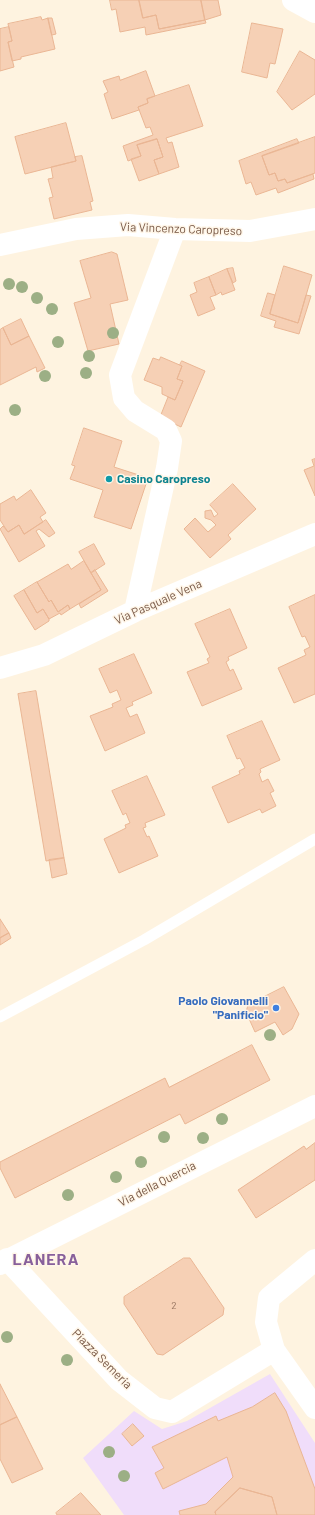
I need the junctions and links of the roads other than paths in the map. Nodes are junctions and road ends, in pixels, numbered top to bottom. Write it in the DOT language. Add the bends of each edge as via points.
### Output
graph roads {
  1 [pos="293,0"];
  2 [pos="315,12"];
  3 [pos="315,219"];
  4 [pos="175,229"];
  5 [pos="0,245"];
  6 [pos="315,534"];
  7 [pos="135,611"];
  8 [pos="0,668"];
  9 [pos="315,839"];
  10 [pos="0,1017"];
  11 [pos="315,1106"];
  12 [pos="315,1260"];
  13 [pos="4,1261"];
  14 [pos="274,1350"];
  15 [pos="313,1402"];
  1 -- 2 [label="street"];
  3 -- 4 [label="street, Via Vincenzo Caropreso" via="250,232"];
  4 -- 5 [label="street, Via Vincenzo Caropreso" via="128,225 76,229"];
  4 -- 7 [label="street" via="120,375 124,398 136,411 166,430 171,441"];
  6 -- 7 [label="street, Via Pasquale Vena"];
  7 -- 8 [label="street, Via Pasquale Vena" via="44,655"];
  9 -- 10 [label="lane" via="144,940"];
  11 -- 13 [label="street, Via della Quercia"];
  12 -- 14 [label="street" via="269,1298 266,1322"];
  13 -- 14 [label="street, Piazza Semeria" via="119,1380 155,1408 172,1412"];
  14 -- 15 [label="street"];
}
